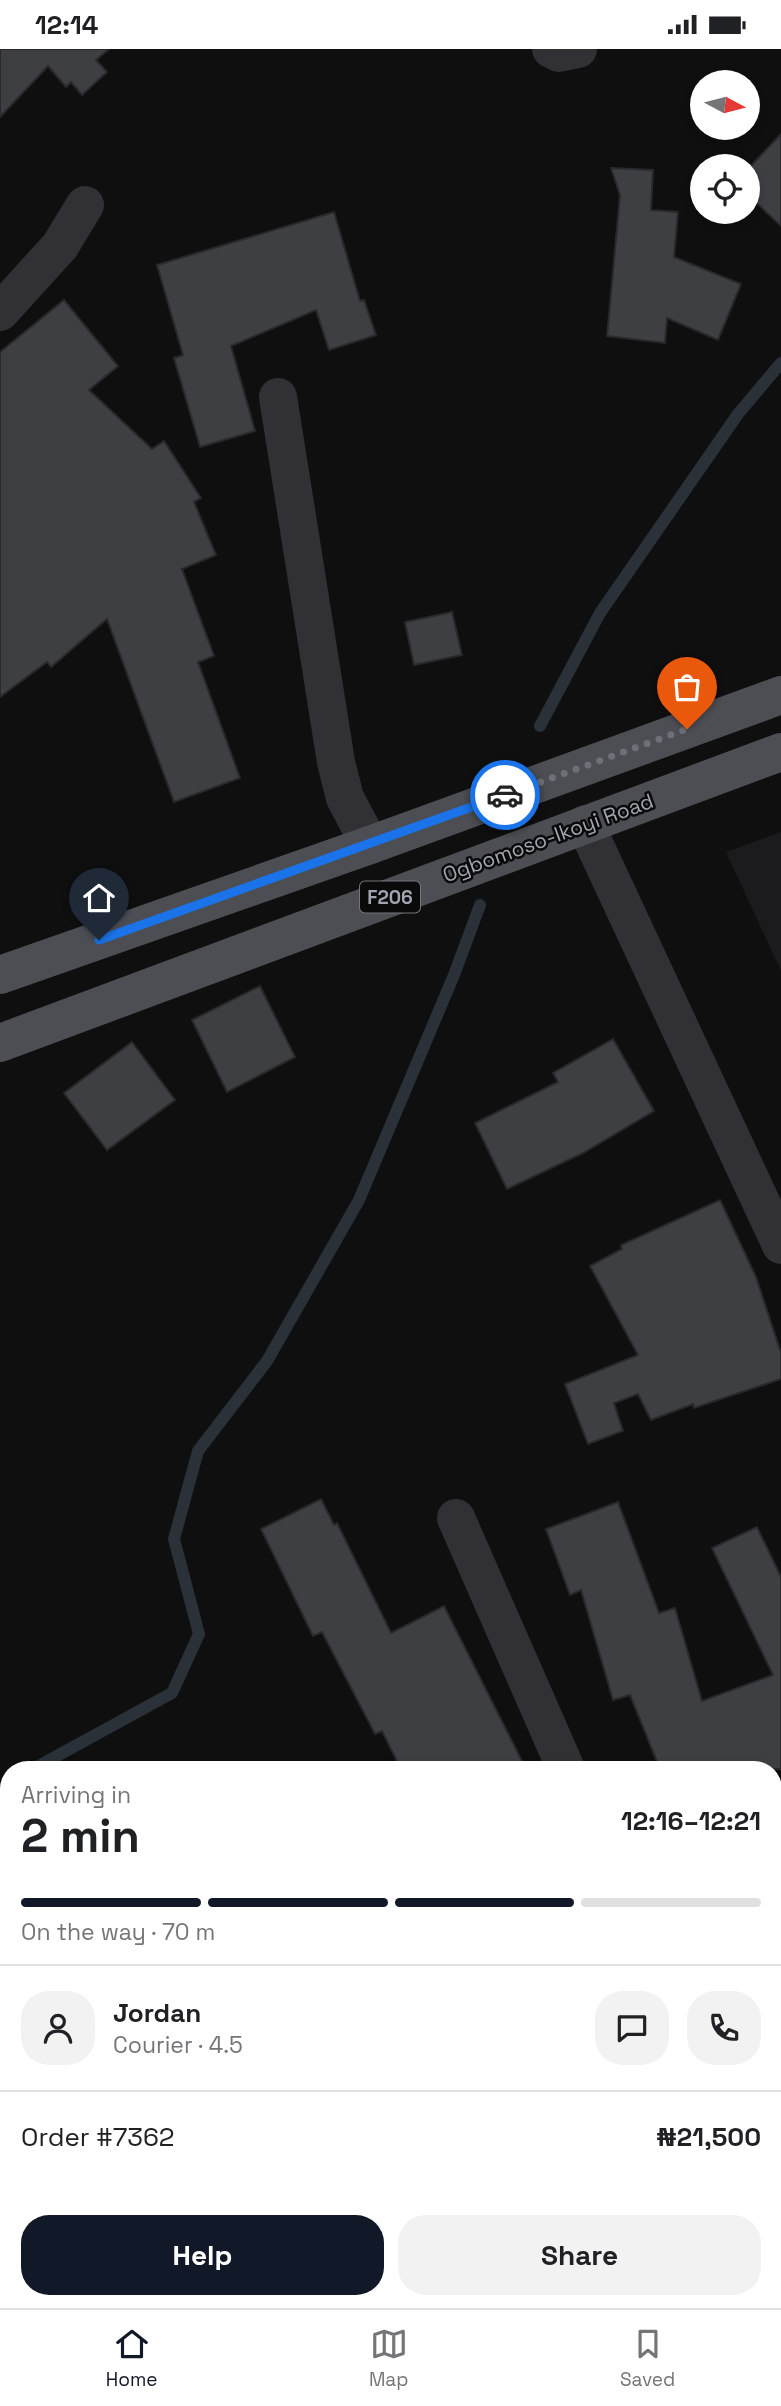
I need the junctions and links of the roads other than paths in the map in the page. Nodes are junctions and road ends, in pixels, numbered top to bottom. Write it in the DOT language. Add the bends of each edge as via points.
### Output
graph roads {
  1 [pos="551,49"];
  2 [pos="578,49"];
  3 [pos="85,205"];
  4 [pos="0,311"];
  5 [pos="278,397"];
  6 [pos="781,695"];
  7 [pos="781,752"];
  8 [pos="585,824"];
  9 [pos="370,845"];
  10 [pos="0,975"];
  11 [pos="0,1042"];
  12 [pos="781,1245"];
  13 [pos="456,1518"];
  14 [pos="562,1761"];
  1 -- 2 [label="street" via="559,53"];
  3 -- 4 [label="street" via="61,246"];
  5 -- 9 [label="street" via="336,762 345,798"];
  6 -- 9 [label="main road, F206"];
  7 -- 8 [label="main road, Ogbomoso-Ikoyi Road / F206"];
  8 -- 11 [label="main road, Ogbomoso-Ikoyi Road / F206"];
  8 -- 12 [label="street"];
  9 -- 10 [label="main road, F206"];
  13 -- 14 [label="street"];
}
